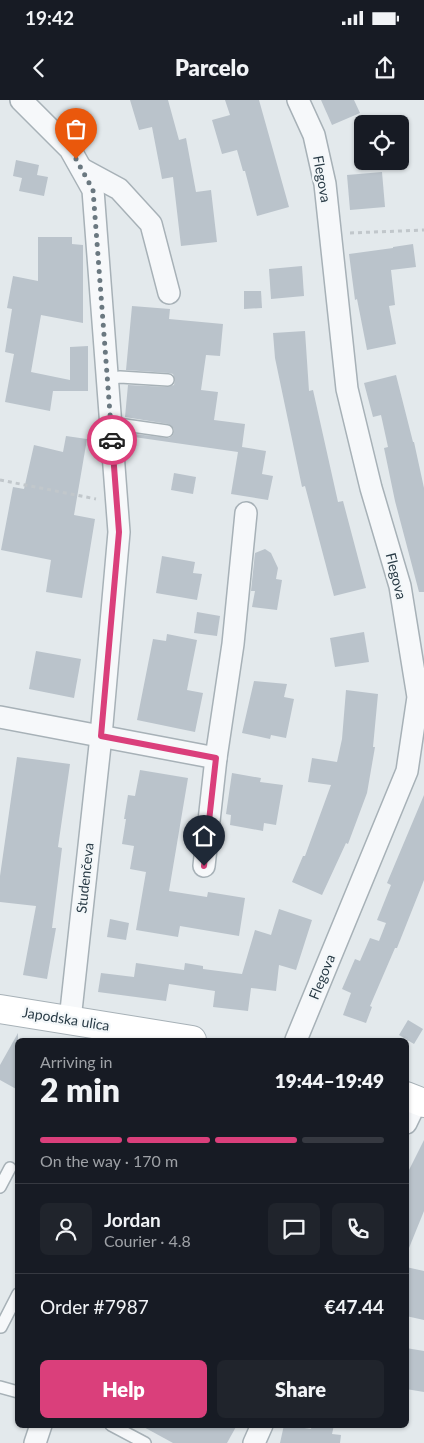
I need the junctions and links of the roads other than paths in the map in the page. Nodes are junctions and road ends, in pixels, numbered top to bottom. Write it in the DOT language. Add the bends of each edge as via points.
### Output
graph roads {
  1 [pos="21,100"];
  2 [pos="298,100"];
  3 [pos="81,169"];
  4 [pos="169,293"];
  5 [pos="107,379"];
  6 [pos="168,380"];
  7 [pos="110,424"];
  8 [pos="167,431"];
  9 [pos="246,513"];
  10 [pos="0,717"];
  11 [pos="101,736"];
  12 [pos="216,758"];
  13 [pos="204,866"];
  14 [pos="0,1009"];
  15 [pos="70,1020"];
  16 [pos="180,1038"];
  17 [pos="297,1038"];
  18 [pos="10,1168"];
  19 [pos="0,1186"];
  20 [pos="15,1301"];
  21 [pos="0,1327"];
  22 [pos="0,1387"];
  23 [pos="15,1391"];
  24 [pos="40,1428"];
  25 [pos="118,1428"];
  26 [pos="261,1428"];
  27 [pos="35,1443"];
  28 [pos="145,1443"];
  29 [pos="254,1443"];
  1 -- 3 [label="street, Studenčeva" via="70,149"];
  2 -- 17 [label="street, Flegova" via="314,135 325,184 347,389 371,488 400,586 418,697 407,771"];
  3 -- 4 [label="street" via="119,190 151,224"];
  3 -- 5 [label="street, Studenčeva" via="93,190"];
  5 -- 6 [label="lane"];
  5 -- 7 [label="street, Studenčeva"];
  7 -- 8 [label="lane"];
  7 -- 11 [label="street, Studenčeva" via="119,532"];
  9 -- 12 [label="street" via="233,644"];
  10 -- 11 [label="street"];
  11 -- 12 [label="street"];
  11 -- 15 [label="street, Studenčeva"];
  12 -- 13 [label="street"];
  14 -- 15 [label="street, Japodska ulica"];
  15 -- 16 [label="street, Japodska ulica"];
  18 -- 19 [label="lane"];
  20 -- 21 [label="lane"];
  22 -- 23 [label="lane"];
  24 -- 27 [label="street"];
  25 -- 28 [label="lane"];
  26 -- 29 [label="street"];
}
